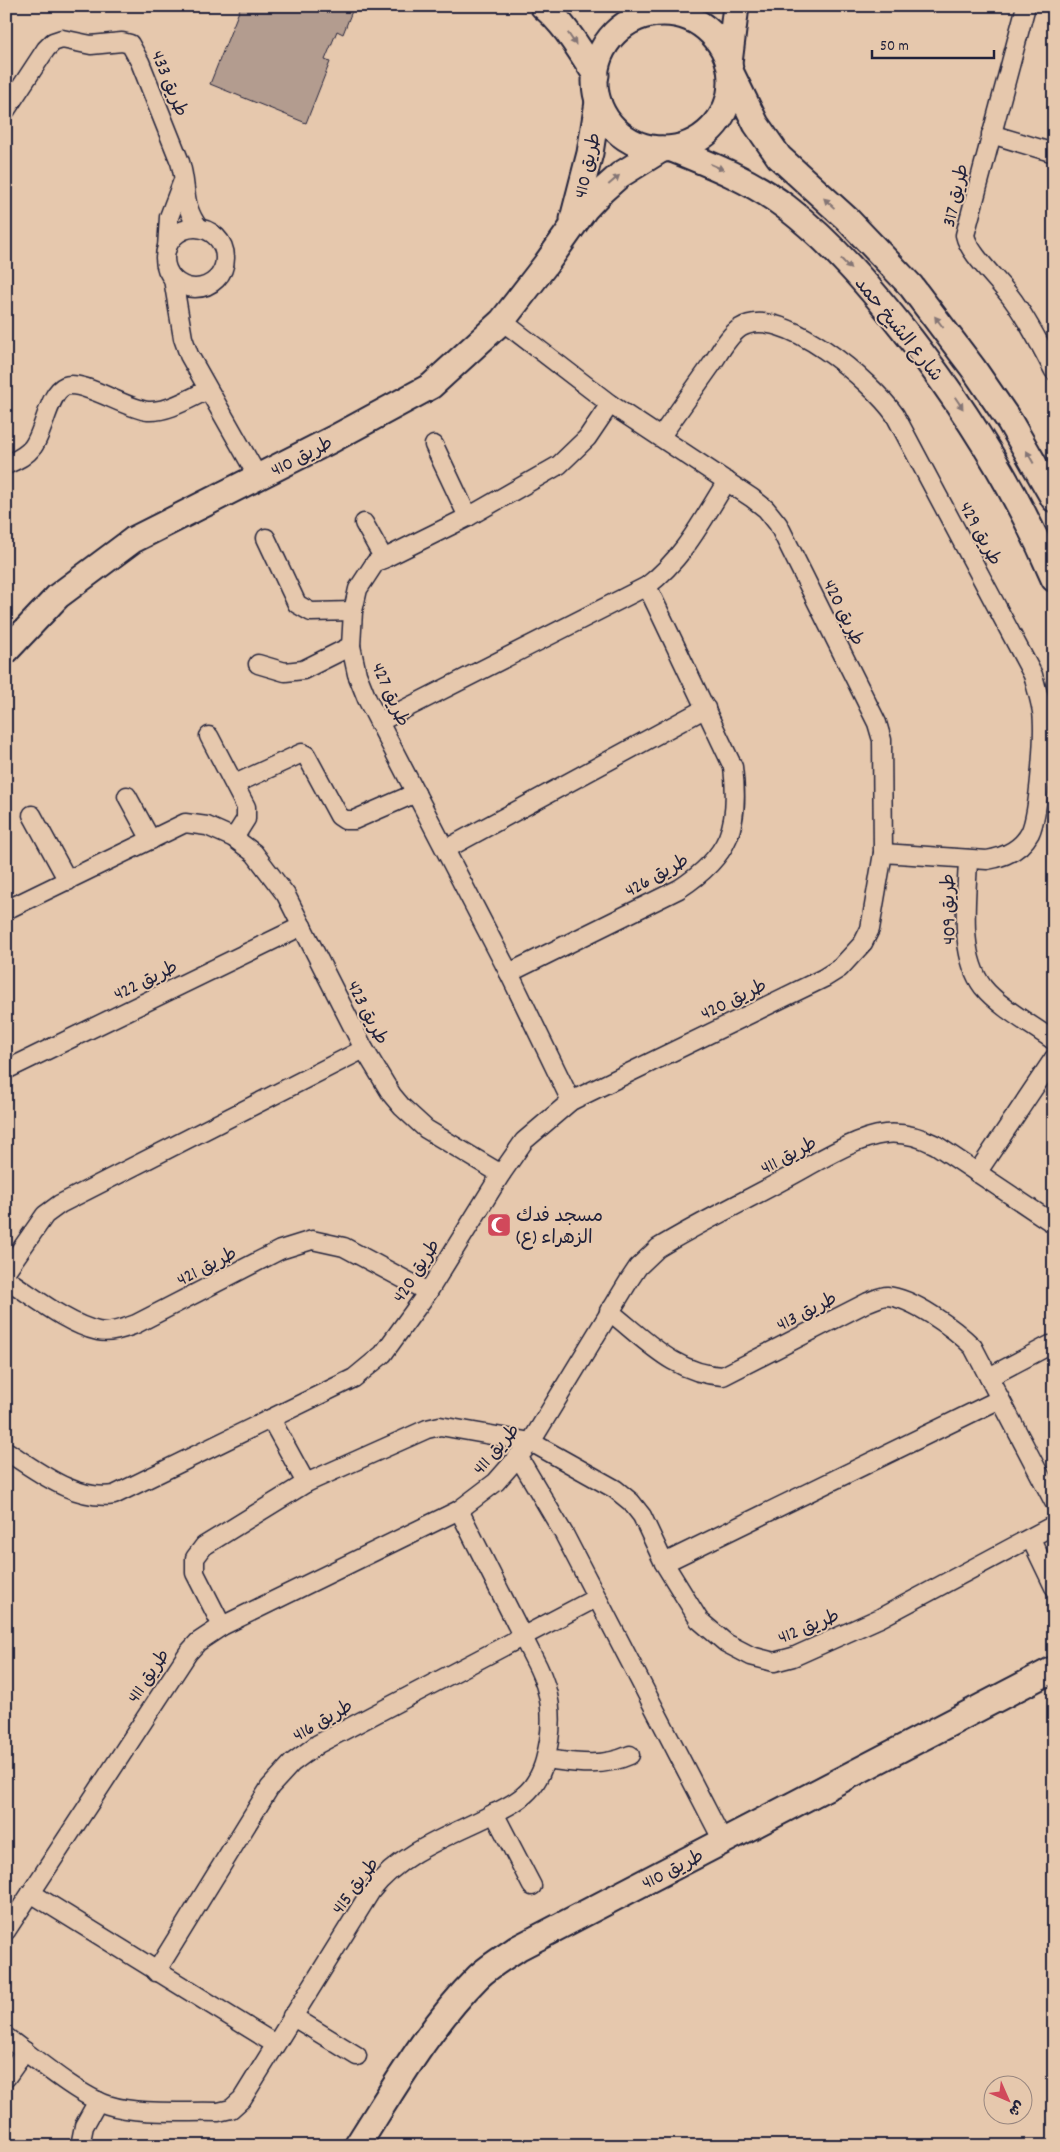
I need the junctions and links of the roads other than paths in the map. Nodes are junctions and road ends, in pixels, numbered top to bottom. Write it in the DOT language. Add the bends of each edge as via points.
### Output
graph roads {
  1 [pos="543,6"];
  2 [pos="736,6"];
  3 [pos="1026,6"];
  4 [pos="657,10"];
  5 [pos="730,68"];
  6 [pos="596,75"];
  7 [pos="598,102"];
  8 [pos="6,110"];
  9 [pos="991,134"];
  10 [pos="667,149"];
  11 [pos="1054,153"];
  12 [pos="184,178"];
  13 [pos="199,228"];
  14 [pos="570,228"];
  15 [pos="167,248"];
  16 [pos="173,279"];
  17 [pos="199,289"];
  18 [pos="181,318"];
  19 [pos="502,321"];
  20 [pos="1054,371"];
  21 [pos="208,390"];
  22 [pos="610,404"];
  23 [pos="661,436"];
  24 [pos="434,445"];
  25 [pos="6,465"];
  26 [pos="258,477"];
  27 [pos="727,481"];
  28 [pos="1054,499"];
  29 [pos="468,518"];
  30 [pos="364,523"];
  31 [pos="266,538"];
  32 [pos="384,559"];
  33 [pos="1054,579"];
  34 [pos="647,586"];
  35 [pos="353,612"];
  36 [pos="351,646"];
  37 [pos="6,651"];
  38 [pos="258,664"];
  39 [pos="706,708"];
  40 [pos="379,722"];
  41 [pos="209,736"];
  42 [pos="235,784"];
  43 [pos="416,793"];
  44 [pos="127,796"];
  45 [pos="32,815"];
  46 [pos="234,838"];
  47 [pos="151,840"];
  48 [pos="446,849"];
  49 [pos="883,853"];
  50 [pos="968,859"];
  51 [pos="68,881"];
  52 [pos="6,910"];
  53 [pos="302,926"];
  54 [pos="508,973"];
  55 [pos="1054,1041"];
  56 [pos="364,1049"];
  57 [pos="1054,1058"];
  58 [pos="6,1070"];
  59 [pos="571,1101"];
  60 [pos="977,1173"];
  61 [pos="501,1174"];
  62 [pos="1054,1224"];
  63 [pos="6,1271"];
  64 [pos="6,1279"];
  65 [pos="428,1292"];
  66 [pos="609,1311"];
  67 [pos="1050,1345"];
  68 [pos="989,1377"];
  69 [pos="1000,1399"];
  70 [pos="271,1419"];
  71 [pos="531,1442"];
  72 [pos="6,1451"];
  73 [pos="518,1456"];
  74 [pos="306,1483"];
  75 [pos="1054,1502"];
  76 [pos="459,1510"];
  77 [pos="1054,1526"];
  78 [pos="1031,1539"];
  79 [pos="664,1563"];
  80 [pos="1054,1587"];
  81 [pos="596,1598"];
  82 [pos="222,1626"];
  83 [pos="522,1637"];
  84 [pos="1054,1669"];
  85 [pos="630,1755"];
  86 [pos="546,1759"];
  87 [pos="494,1813"];
  88 [pos="722,1841"];
  89 [pos="532,1886"];
  90 [pos="31,1893"];
  91 [pos="6,1931"];
  92 [pos="156,1972"];
  93 [pos="292,2016"];
  94 [pos="6,2037"];
  95 [pos="275,2044"];
  96 [pos="25,2051"];
  97 [pos="357,2056"];
  98 [pos="6,2078"];
  99 [pos="98,2101"];
  100 [pos="80,2146"];
  101 [pos="357,2146"];
  1 -- 6 [label="street, one-way" via="570,36"];
  2 -- 5 [label="street"];
  3 -- 9 [label="street, طريق 317"];
  4 -- 5 [label="street" via="699,23 722,47"];
  4 -- 6 [label="street" via="620,29 608,42"];
  5 -- 10 [label="street" via="728,99 717,123 697,140"];
  28 -- 5 [label="street, شارع الشيخ حمد, one-way" via="1010,422 951,338 905,279 780,157 756,124"];
  6 -- 7 [label="street"];
  7 -- 10 [label="street" via="605,117 630,141 645,147"];
  7 -- 14 [label="street, طريق 410" via="584,178"];
  8 -- 12 [label="street, طريق 433" via="53,42 67,39 91,45 126,43 133,47 140,62"];
  9 -- 11 [label="street"];
  9 -- 20 [label="street, طريق 317" via="966,227 966,242 1016,304"];
  14 -- 10 [label="street, طريق 410, one-way" via="614,180 640,161"];
  10 -- 33 [label="street, شارع الشيخ حمد, one-way" via="750,183 785,207 821,237 884,304 978,430 1033,529"];
  12 -- 13 [label="street, طريق 433" via="187,210"];
  12 -- 15 [label="street" via="170,212"];
  13 -- 15 [label="street" via="176,235"];
  13 -- 17 [label="street" via="216,235 226,255 220,276"];
  14 -- 19 [label="street, طريق 410"];
  15 -- 16 [label="street" via="166,267"];
  16 -- 17 [label="street" via="185,287"];
  16 -- 18 [label="street"];
  17 -- 18 [label="street"];
  18 -- 21 [label="street" via="186,347"];
  19 -- 22 [label="street, طريق 420"];
  19 -- 26 [label="street, طريق 410" via="431,386"];
  21 -- 25 [label="street" via="167,408 150,411 133,408 78,385 63,387 56,394 32,448 20,459"];
  21 -- 26 [label="street"];
  22 -- 23 [label="street, طريق 420"];
  22 -- 29 [label="street, طريق 427" via="587,438 559,465"];
  23 -- 27 [label="street, طريق 420"];
  23 -- 50 [label="street, طريق 429" via="733,334 752,323 789,329 836,358 884,399 1033,675 1042,714 1038,799 1029,834 1016,849 1000,858"];
  24 -- 29 [label="street"];
  26 -- 37 [label="street, طريق 410" via="133,540 58,596"];
  27 -- 34 [label="street" via="686,548 665,572"];
  27 -- 49 [label="street, طريق 420" via="766,509 778,524 877,723 884,759"];
  29 -- 32 [label="street, طريق 427"];
  30 -- 32 [label="street"];
  31 -- 35 [label="street" via="292,596 303,609 319,613"];
  32 -- 35 [label="street, طريق 427" via="375,563 366,574 358,589"];
  34 -- 39 [label="street, طريق 426"];
  34 -- 40 [label="street"];
  35 -- 36 [label="street, طريق 427"];
  36 -- 38 [label="street" via="303,670 285,672"];
  36 -- 40 [label="street, طريق 427" via="357,674"];
  39 -- 48 [label="street"];
  39 -- 54 [label="street, طريق 426" via="733,767 735,787 734,822 720,854 704,873 679,889"];
  40 -- 43 [label="street, طريق 427"];
  41 -- 42 [label="street"];
  42 -- 43 [label="street" via="302,754 306,755 339,816 345,820 354,820"];
  42 -- 46 [label="street" via="247,813"];
  43 -- 48 [label="street, طريق 427"];
  44 -- 47 [label="street"];
  45 -- 51 [label="street"];
  46 -- 47 [label="street, طريق 423" via="207,826 185,823"];
  46 -- 53 [label="street, طريق 423" via="268,869"];
  47 -- 51 [label="street, طريق 423"];
  48 -- 54 [label="street, طريق 427"];
  49 -- 50 [label="street, طريق 429"];
  49 -- 59 [label="street, طريق 420" via="870,929 863,943 840,968"];
  50 -- 55 [label="street, طريق 409" via="967,942 975,973 993,997"];
  51 -- 52 [label="street, طريق 423"];
  53 -- 56 [label="street, طريق 423"];
  53 -- 58 [label="street, طريق 422"];
  54 -- 59 [label="street, طريق 427"];
  56 -- 61 [label="street, طريق 423" via="392,1095 414,1119"];
  56 -- 63 [label="street" via="60,1204 46,1215"];
  57 -- 60 [label="street"];
  59 -- 61 [label="street, طريق 420" via="524,1140"];
  60 -- 62 [label="street, طريق 411"];
  60 -- 66 [label="street, طريق 411" via="920,1138 903,1134 868,1138 658,1248 638,1266"];
  61 -- 65 [label="street, طريق 420"];
  64 -- 65 [label="street, طريق 421" via="66,1317 99,1332 116,1331 136,1324 280,1250 312,1240 344,1246"];
  65 -- 70 [label="street, طريق 420" via="370,1367"];
  66 -- 68 [label="street, طريق 413" via="677,1365 703,1375 724,1376 885,1296 905,1300 961,1335 973,1347"];
  66 -- 71 [label="street, طريق 411"];
  67 -- 68 [label="street"];
  68 -- 69 [label="street, طريق 413"];
  69 -- 75 [label="street, طريق 413"];
  69 -- 79 [label="street"];
  70 -- 72 [label="street, طريق 420" via="123,1492 104,1496 83,1494 48,1478"];
  70 -- 74 [label="street"];
  71 -- 73 [label="street, طريق 411"];
  71 -- 74 [label="street" via="451,1428 427,1428"];
  71 -- 79 [label="street, طريق 412" via="631,1502 642,1516"];
  73 -- 76 [label="street, طريق 411" via="496,1482"];
  73 -- 81 [label="street" via="564,1534"];
  74 -- 82 [label="street" via="199,1551 195,1572"];
  76 -- 82 [label="street, طريق 411"];
  76 -- 83 [label="street, طريق 415"];
  77 -- 78 [label="street, طريق 412"];
  78 -- 79 [label="street, طريق 412" via="880,1618 793,1657 774,1662 751,1656 711,1632 699,1620"];
  78 -- 80 [label="street"];
  81 -- 83 [label="street, طريق 416"];
  81 -- 88 [label="street"];
  82 -- 90 [label="street, طريق 411" via="198,1642 179,1665"];
  83 -- 86 [label="street, طريق 415" via="548,1694 552,1722"];
  83 -- 92 [label="street, طريق 416" via="318,1744 292,1763 266,1794"];
  84 -- 88 [label="street, طريق 410"];
  85 -- 86 [label="street" via="618,1761 592,1765"];
  86 -- 87 [label="street, طريق 415" via="528,1792"];
  87 -- 89 [label="street"];
  87 -- 93 [label="street, طريق 415" via="406,1856 387,1872 371,1891"];
  88 -- 101 [label="street, طريق 410" via="518,1948 479,1976 449,2009 416,2054"];
  90 -- 91 [label="street, طريق 411"];
  90 -- 92 [label="street"];
  92 -- 95 [label="street"];
  93 -- 95 [label="street, طريق 415"];
  93 -- 97 [label="street"];
  94 -- 96 [label="street, طريق 415"];
  95 -- 99 [label="street, طريق 415" via="242,2099 225,2111 128,2109"];
  96 -- 98 [label="street"];
  96 -- 99 [label="street, طريق 415"];
  99 -- 100 [label="street" via="84,2126"];
}
